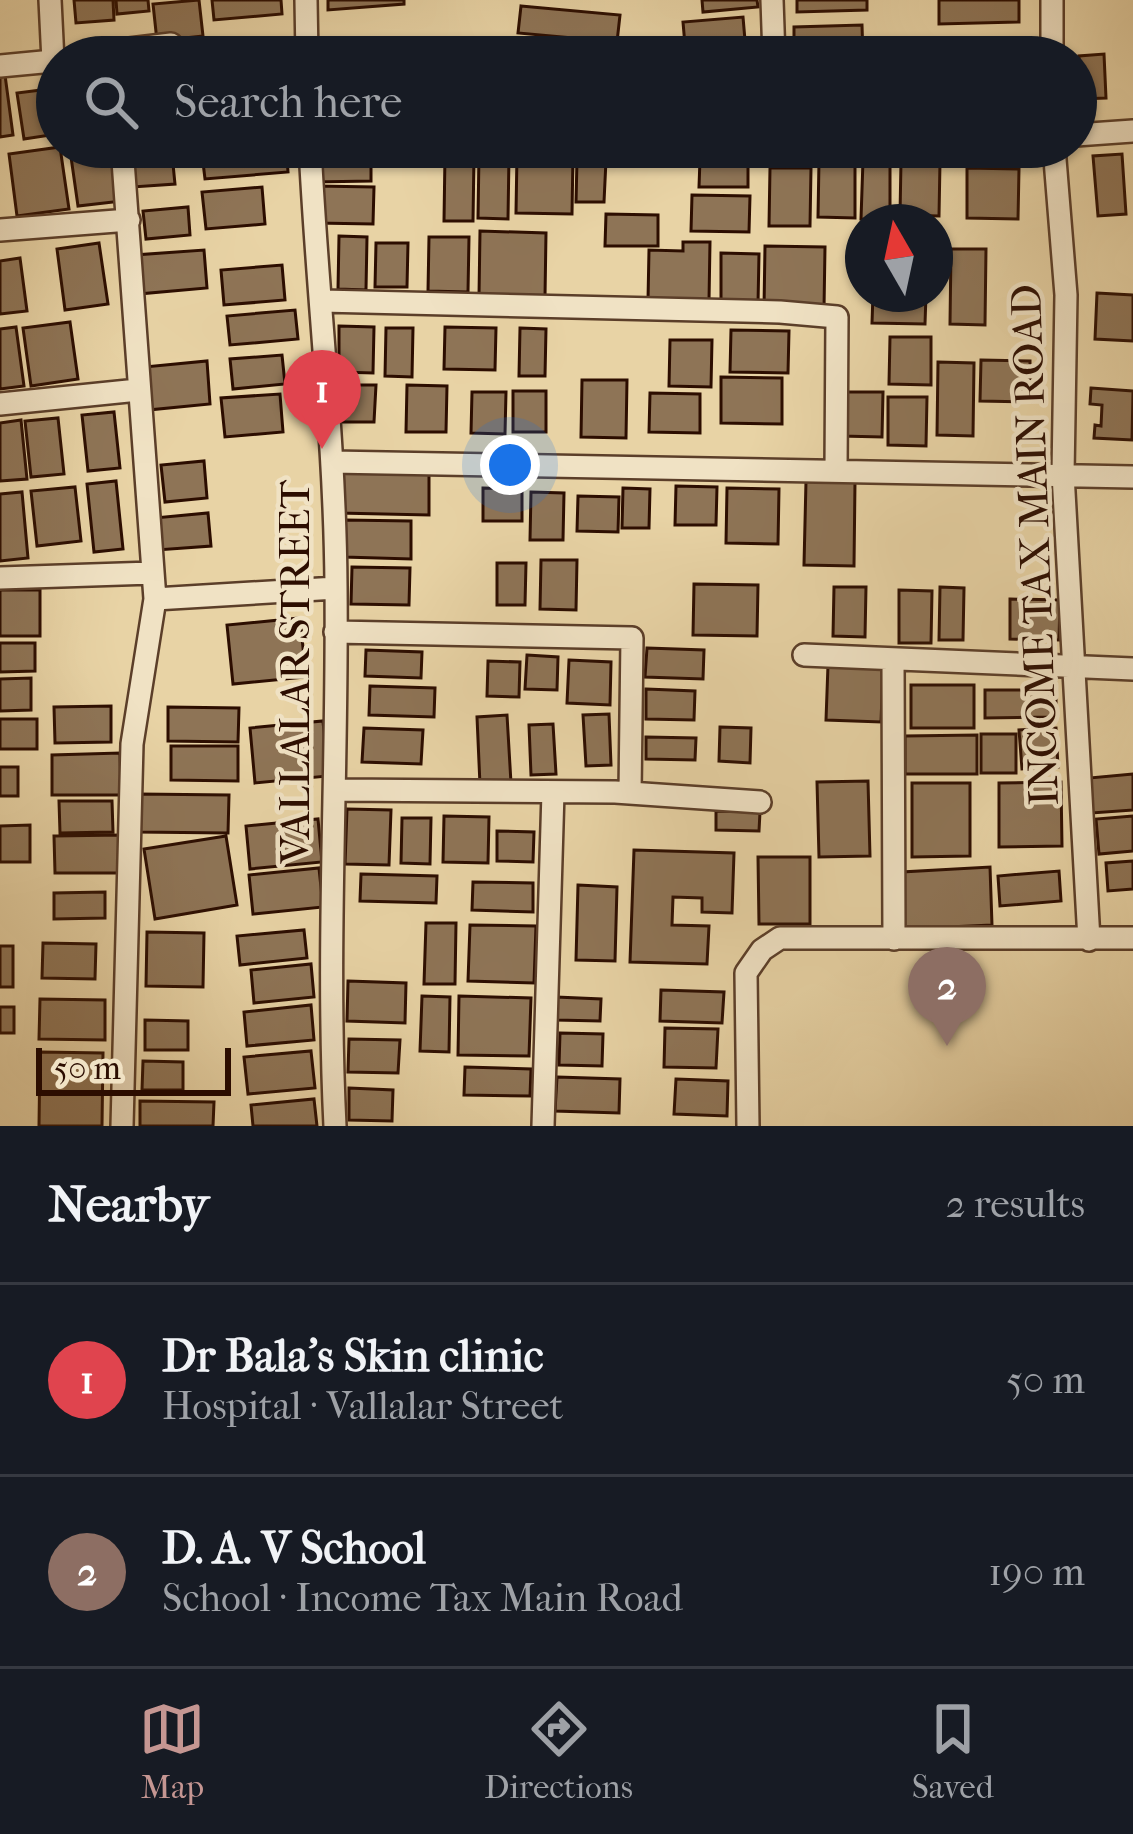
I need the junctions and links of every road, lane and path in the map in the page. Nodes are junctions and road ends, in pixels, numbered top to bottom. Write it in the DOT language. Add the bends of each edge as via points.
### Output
graph roads {
  1 [pos="50,0"];
  2 [pos="306,0"];
  3 [pos="772,0"];
  4 [pos="1052,0"];
  5 [pos="53,36"];
  6 [pos="307,36"];
  7 [pos="773,36"];
  8 [pos="1052,36"];
  9 [pos="36,63"];
  10 [pos="0,66"];
  11 [pos="1133,130"];
  12 [pos="1097,133"];
  13 [pos="124,168"];
  14 [pos="312,168"];
  15 [pos="1056,168"];
  16 [pos="129,220"];
  17 [pos="0,230"];
  18 [pos="322,301"];
  19 [pos="138,390"];
  20 [pos="0,404"];
  21 [pos="332,462"];
  22 [pos="836,470"];
  23 [pos="1063,474"];
  24 [pos="1133,477"];
  25 [pos="152,573"];
  26 [pos="0,578"];
  27 [pos="336,588"];
  28 [pos="155,598"];
  29 [pos="335,632"];
  30 [pos="804,656"];
  31 [pos="893,660"];
  32 [pos="1076,669"];
  33 [pos="1133,669"];
  34 [pos="337,790"];
  35 [pos="553,792"];
  36 [pos="630,794"];
  37 [pos="760,802"];
  38 [pos="1133,938"];
  39 [pos="894,939"];
  40 [pos="1089,940"];
  41 [pos="122,1126"];
  42 [pos="335,1126"];
  43 [pos="544,1126"];
  44 [pos="748,1126"];
  1 -- 5 [label="street"];
  2 -- 6 [label="street"];
  3 -- 7 [label="street"];
  4 -- 8 [label="street"];
  9 -- 10 [label="street"];
  11 -- 12 [label="street"];
  13 -- 16 [label="street"];
  14 -- 18 [label="street, VALLALAR STREET"];
  15 -- 23 [label="street, INCOME TAX MAIN ROAD" via="1066,295"];
  16 -- 17 [label="street"];
  16 -- 19 [label="street"];
  18 -- 21 [label="street, VALLALAR STREET"];
  18 -- 22 [label="street" via="837,317"];
  19 -- 20 [label="street"];
  19 -- 25 [label="street"];
  21 -- 22 [label="street"];
  21 -- 27 [label="street, VALLALAR STREET"];
  22 -- 23 [label="street"];
  23 -- 24 [label="street"];
  23 -- 32 [label="street, INCOME TAX MAIN ROAD"];
  25 -- 26 [label="street"];
  25 -- 28 [label="street"];
  27 -- 28 [label="street"];
  27 -- 29 [label="street, VALLALAR STREET"];
  28 -- 41 [label="street" via="132,744"];
  29 -- 34 [label="street, VALLALAR STREET"];
  29 -- 36 [label="street" via="632,638"];
  30 -- 31 [label="street"];
  31 -- 32 [label="street"];
  31 -- 39 [label="street"];
  32 -- 33 [label="street"];
  32 -- 40 [label="street, INCOME TAX MAIN ROAD"];
  34 -- 35 [label="street"];
  34 -- 42 [label="street, VALLALAR STREET"];
  35 -- 36 [label="street"];
  35 -- 43 [label="street"];
  36 -- 37 [label="street"];
  38 -- 40 [label="street"];
  39 -- 40 [label="street"];
  39 -- 44 [label="street" via="780,938 762,950 746,973"];
}
